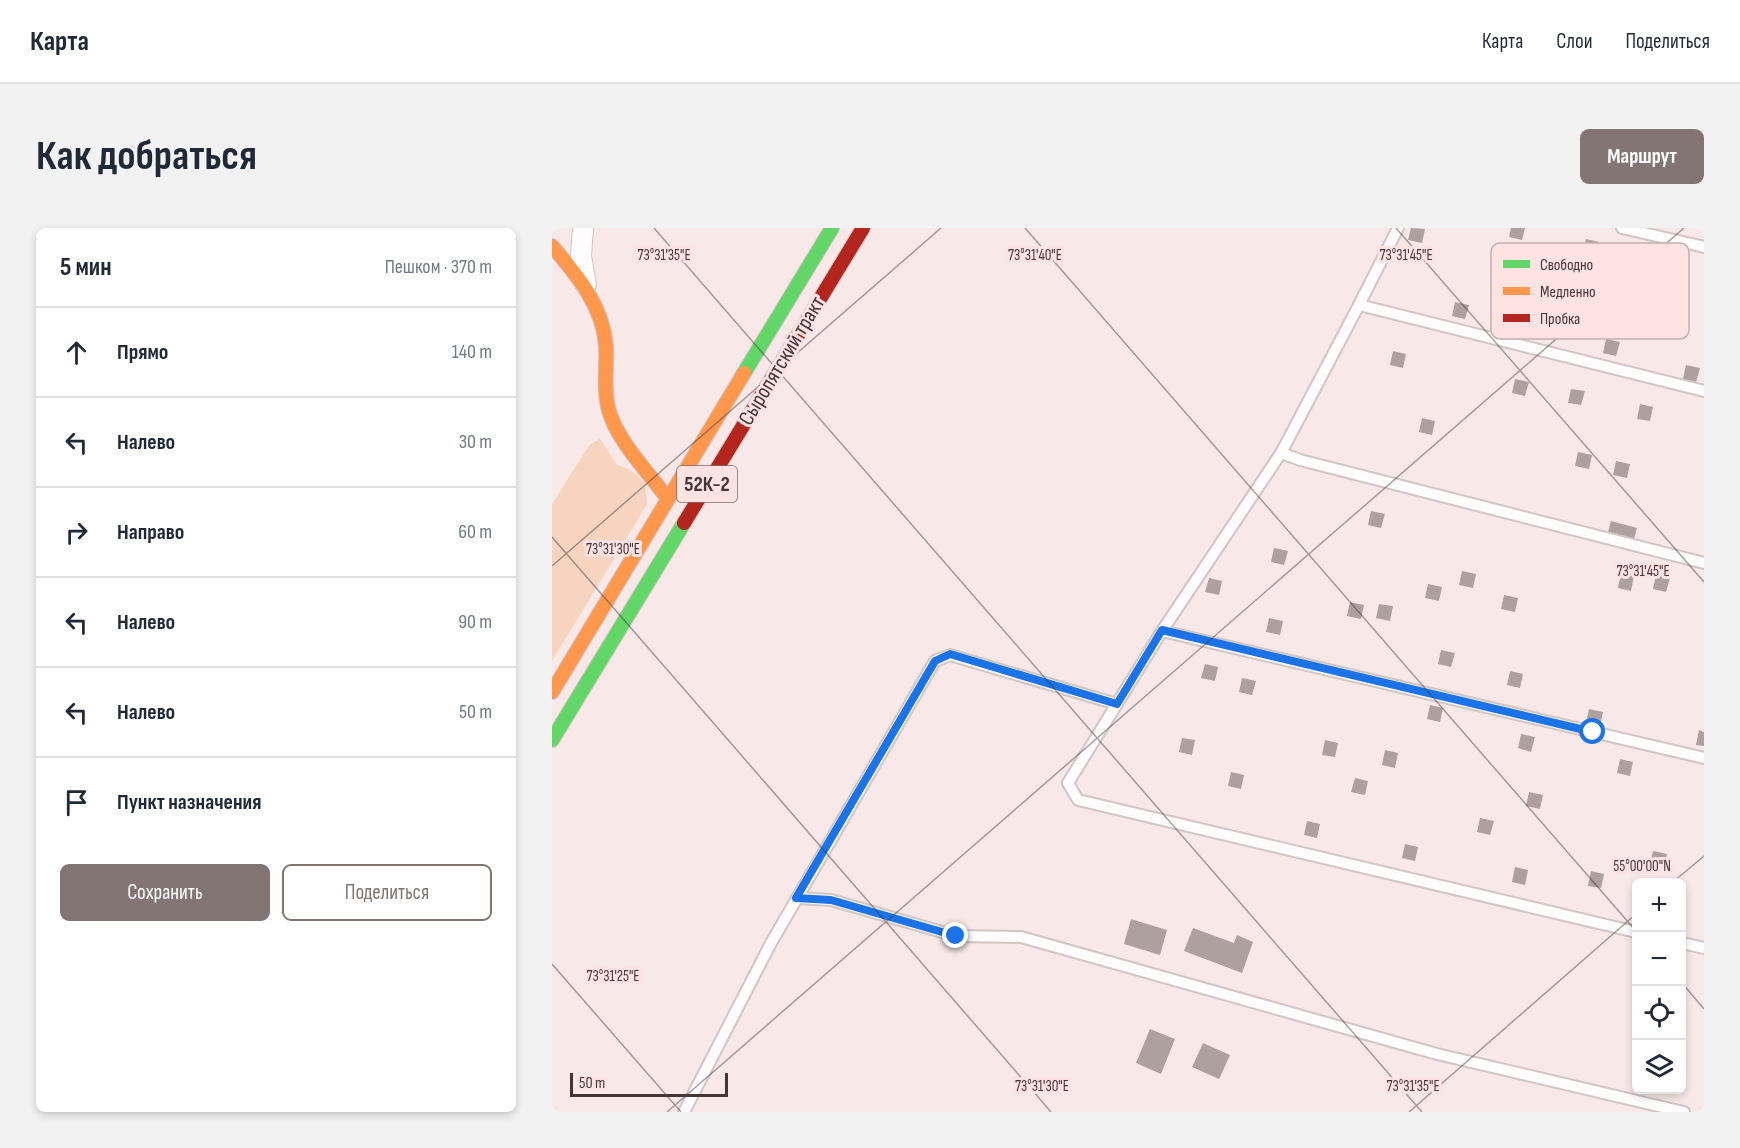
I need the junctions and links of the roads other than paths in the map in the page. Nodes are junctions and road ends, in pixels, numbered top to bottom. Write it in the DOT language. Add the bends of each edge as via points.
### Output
graph roads {
  1 [pos="583,228"];
  2 [pos="832,228"];
  3 [pos="863,228"];
  4 [pos="1398,228"];
  5 [pos="1622,228"];
  6 [pos="1687,243"];
  7 [pos="1689,244"];
  8 [pos="552,246"];
  9 [pos="1704,247"];
  10 [pos="587,291"];
  11 [pos="1359,305"];
  12 [pos="1491,338"];
  13 [pos="1495,339"];
  14 [pos="1704,391"];
  15 [pos="1281,453"];
  16 [pos="668,499"];
  17 [pos="1704,563"];
  18 [pos="1162,630"];
  19 [pos="552,692"];
  20 [pos="1117,704"];
  21 [pos="552,740"];
  22 [pos="1704,758"];
  23 [pos="796,898"];
  24 [pos="1632,931"];
  25 [pos="1686,944"];
  26 [pos="1704,948"];
  27 [pos="684,1112"];
  28 [pos="1684,1112"];
  1 -- 10 [label="street" via="580,256"];
  2 -- 16 [label="main road, Сыропятский тракт / 52К-2"];
  3 -- 21 [label="main road, Сыропятский тракт / 52К-2"];
  4 -- 11 [label="lane"];
  5 -- 6 [label="lane"];
  7 -- 9 [label="lane"];
  8 -- 10 [label="main road"];
  10 -- 16 [label="main road" via="604,325 609,413"];
  11 -- 12 [label="lane"];
  11 -- 15 [label="lane"];
  13 -- 14 [label="lane"];
  15 -- 17 [label="lane"];
  15 -- 18 [label="lane"];
  16 -- 19 [label="main road, Сыропятский тракт / 52К-2"];
  18 -- 20 [label="lane"];
  18 -- 22 [label="lane"];
  20 -- 23 [label="lane" via="950,654 935,661"];
  20 -- 24 [label="lane" via="1068,783 1078,800"];
  23 -- 27 [label="lane"];
  23 -- 28 [label="lane" via="831,900 956,936 1021,937 1426,1051"];
  25 -- 26 [label="lane"];
}
